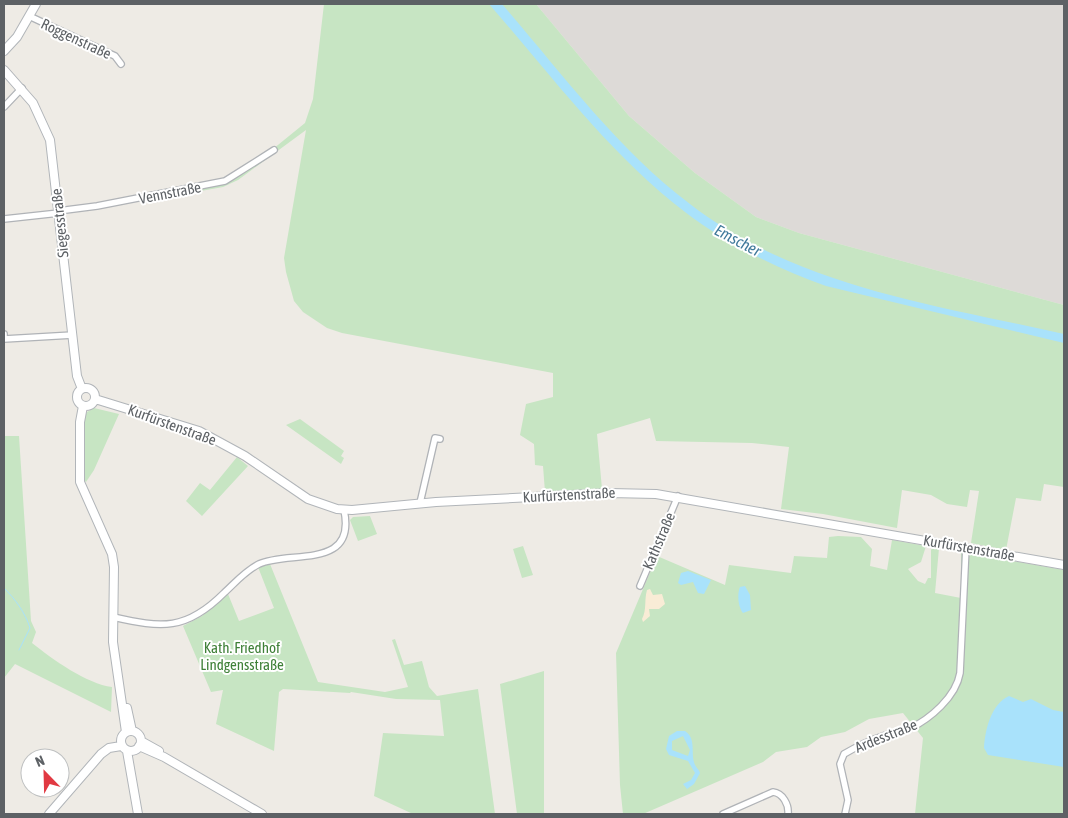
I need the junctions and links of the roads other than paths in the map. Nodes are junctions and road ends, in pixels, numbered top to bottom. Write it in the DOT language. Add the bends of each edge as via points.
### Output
graph roads {
  1 [pos="36,4"];
  2 [pos="29,16"];
  3 [pos="5,48"];
  4 [pos="121,64"];
  5 [pos="4,70"];
  6 [pos="22,88"];
  7 [pos="4,107"];
  8 [pos="274,150"];
  9 [pos="59,212"];
  10 [pos="4,219"];
  11 [pos="4,334"];
  12 [pos="73,335"];
  13 [pos="4,339"];
  14 [pos="82,389"];
  15 [pos="95,399"];
  16 [pos="83,406"];
  17 [pos="440,439"];
  18 [pos="678,496"];
  19 [pos="420,503"];
  20 [pos="344,510"];
  21 [pos="966,547"];
  22 [pos="1064,564"];
  23 [pos="640,586"];
  24 [pos="113,617"];
  25 [pos="127,742"];
  26 [pos="140,744"];
  27 [pos="49,814"];
  28 [pos="138,814"];
  29 [pos="262,814"];
  30 [pos="723,814"];
  31 [pos="788,814"];
  32 [pos="845,814"];
  1 -- 2 [label="main road"];
  2 -- 3 [label="main road" via="18,37"];
  2 -- 4 [label="street, Roggenstraße" via="115,56"];
  5 -- 6 [label="main road, Siegesstraße"];
  6 -- 7 [label="street"];
  6 -- 9 [label="main road, Siegesstraße" via="33,103 50,140"];
  8 -- 9 [label="street, Vennstraße" via="225,181"];
  9 -- 10 [label="street, Vennstraße"];
  9 -- 12 [label="main road, Siegesstraße"];
  11 -- 13 [label="street"];
  12 -- 13 [label="street"];
  12 -- 14 [label="main road, Siegesstraße"];
  14 -- 15 [label="main road, Kurfürstenstraße" via="91,390"];
  14 -- 16 [label="main road" via="77,398"];
  15 -- 16 [label="main road" via="90,405"];
  15 -- 20 [label="main road, Kurfürstenstraße" via="199,431 245,456 308,499"];
  16 -- 24 [label="main road" via="80,482 112,554"];
  17 -- 19 [label="street" via="435,438"];
  18 -- 19 [label="main road, Kurfürstenstraße" via="616,493"];
  18 -- 21 [label="main road, Kurfürstenstraße"];
  18 -- 23 [label="street, Kathstraße"];
  19 -- 20 [label="main road, Kurfürstenstraße"];
  20 -- 24 [label="street" via="346,528 331,549 314,557 270,560 256,566 202,613 188,620 162,626"];
  21 -- 22 [label="main road, Kurfürstenstraße"];
  21 -- 32 [label="street, Ardesstraße" via="960,673 956,686 942,704 922,721 844,754 840,764 848,800"];
  24 -- 25 [label="main road" via="116,670"];
  25 -- 26 [label="main road"];
  25 -- 26 [label="main road" via="138,734"];
  25 -- 27 [label="main road" via="108,748 101,754"];
  25 -- 28 [label="main road"];
  26 -- 29 [label="main road"];
  30 -- 31 [label="street" via="773,792 780,794 786,802"];
}
